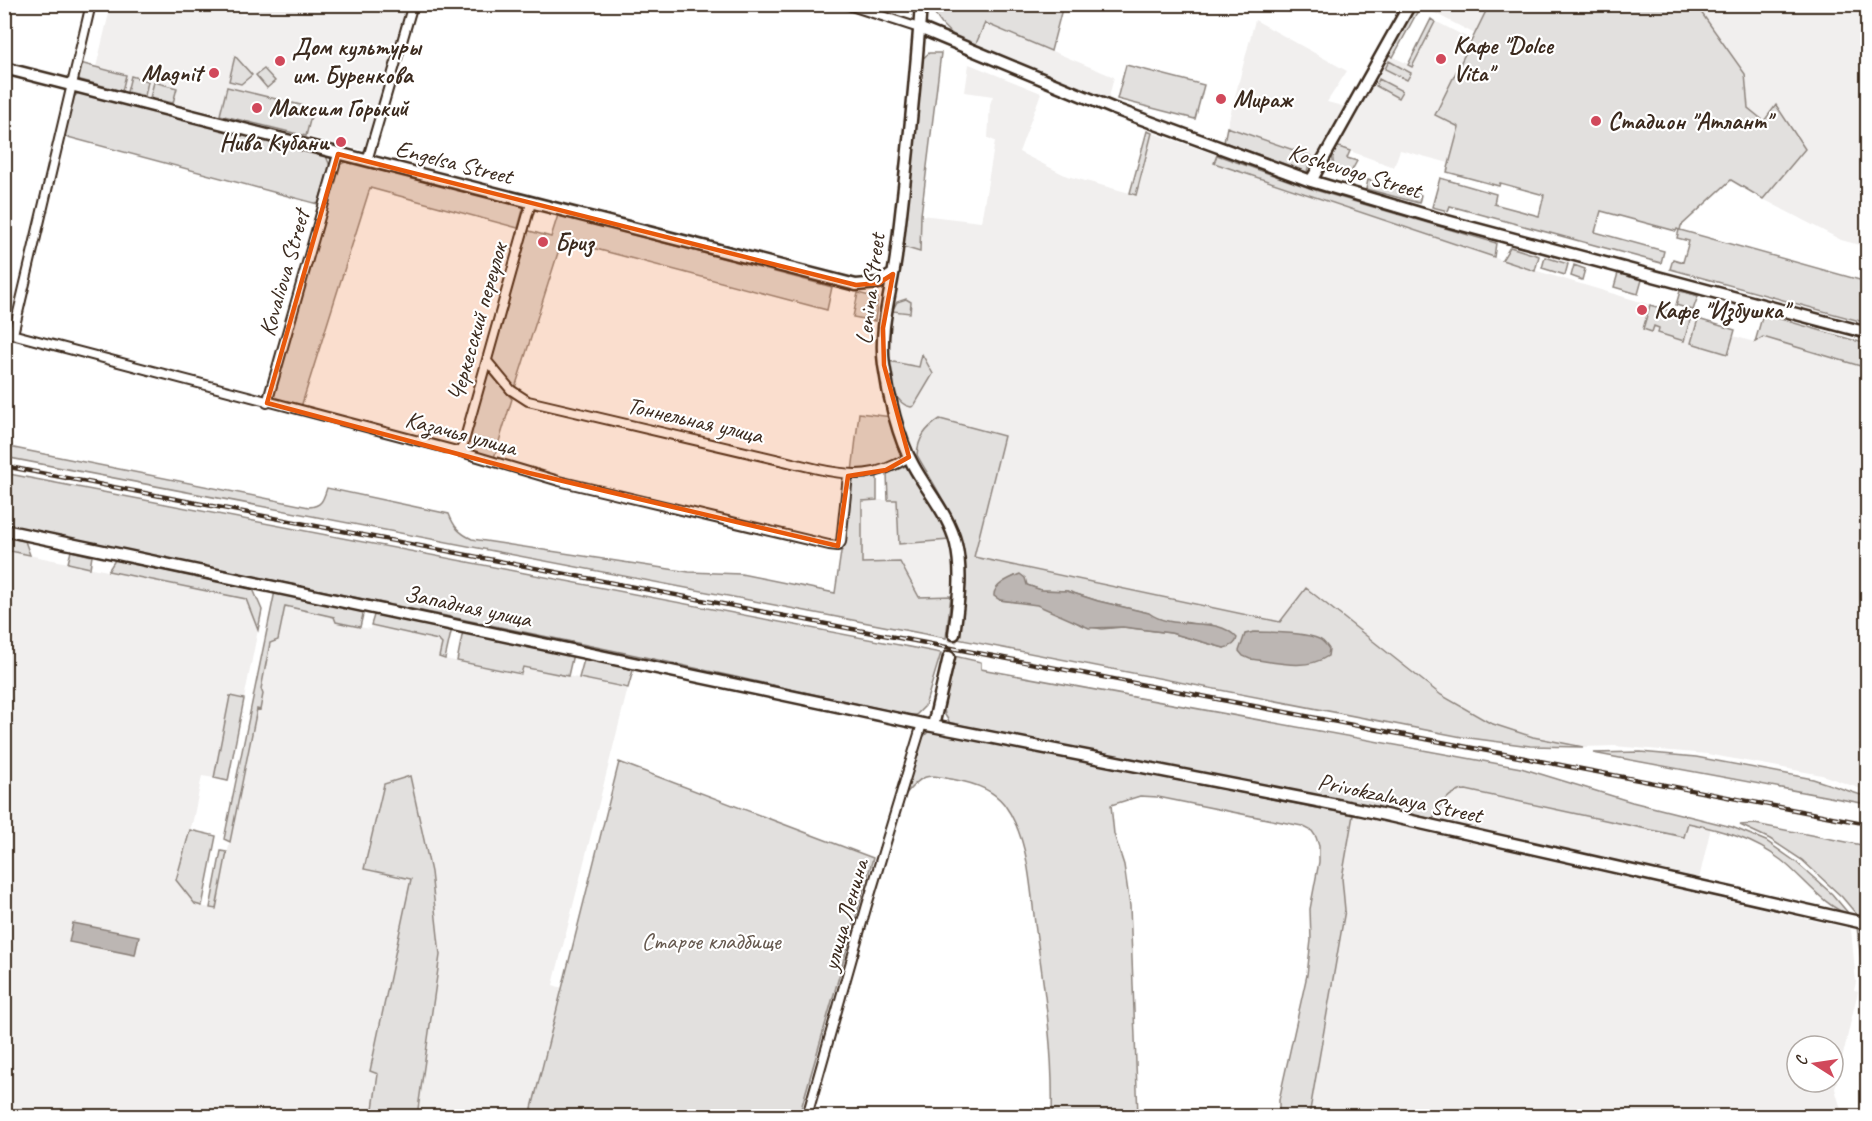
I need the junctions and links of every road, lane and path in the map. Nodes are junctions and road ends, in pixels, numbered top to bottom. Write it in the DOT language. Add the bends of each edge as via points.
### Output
graph roads {
  1 [pos="91,4"];
  2 [pos="413,4"];
  3 [pos="845,4"];
  4 [pos="921,4"];
  5 [pos="1410,4"];
  6 [pos="920,28"];
  7 [pos="4,68"];
  8 [pos="73,85"];
  9 [pos="338,154"];
  10 [pos="367,161"];
  11 [pos="1311,181"];
  12 [pos="531,203"];
  13 [pos="893,274"];
  14 [pos="9,333"];
  15 [pos="1868,333"];
  16 [pos="487,361"];
  17 [pos="267,403"];
  18 [pos="461,452"];
  19 [pos="909,457"];
  20 [pos="848,475"];
  21 [pos="4,530"];
  22 [pos="954,634"];
  23 [pos="949,657"];
  24 [pos="928,725"];
  25 [pos="1868,924"];
  26 [pos="807,1116"];
  1 -- 8 [label="street"];
  2 -- 10 [label="street"];
  3 -- 6 [label="street, Koshevogo Street"];
  4 -- 6 [label="street, Lenina Street"];
  5 -- 11 [label="street"];
  6 -- 11 [label="street, Koshevogo Street" via="1112,108"];
  6 -- 13 [label="street, Lenina Street"];
  7 -- 8 [label="street, Engelsa Street"];
  8 -- 9 [label="street, Engelsa Street"];
  8 -- 14 [label="street"];
  9 -- 10 [label="street, Engelsa Street"];
  9 -- 17 [label="street, Kovaliova Street"];
  10 -- 12 [label="street, Engelsa Street"];
  11 -- 15 [label="street, Koshevogo Street"];
  12 -- 13 [label="street, Engelsa Street" via="856,285 879,283"];
  12 -- 16 [label="street, Черкесский переулок"];
  13 -- 19 [label="street, Lenina Street" via="883,328 884,365"];
  14 -- 17 [label="street, Казачья улица"];
  16 -- 18 [label="street, Черкесский переулок"];
  16 -- 20 [label="street, Тоннельная улица" via="511,390 528,401"];
  17 -- 18 [label="street, Казачья улица"];
  18 -- 20 [label="street, Казачья улица" via="559,481 834,546 841,542"];
  19 -- 20 [label="street, Тоннельная улица" via="886,470"];
  19 -- 22 [label="street, Lenina Street" via="948,521 956,544 960,587"];
  21 -- 24 [label="street, Западная улица"];
  23 -- 24 [label="street"];
  24 -- 25 [label="street, Privokzalnaya Street" via="1364,810"];
  24 -- 26 [label="street, улица Ленина" via="870,894"];
}
